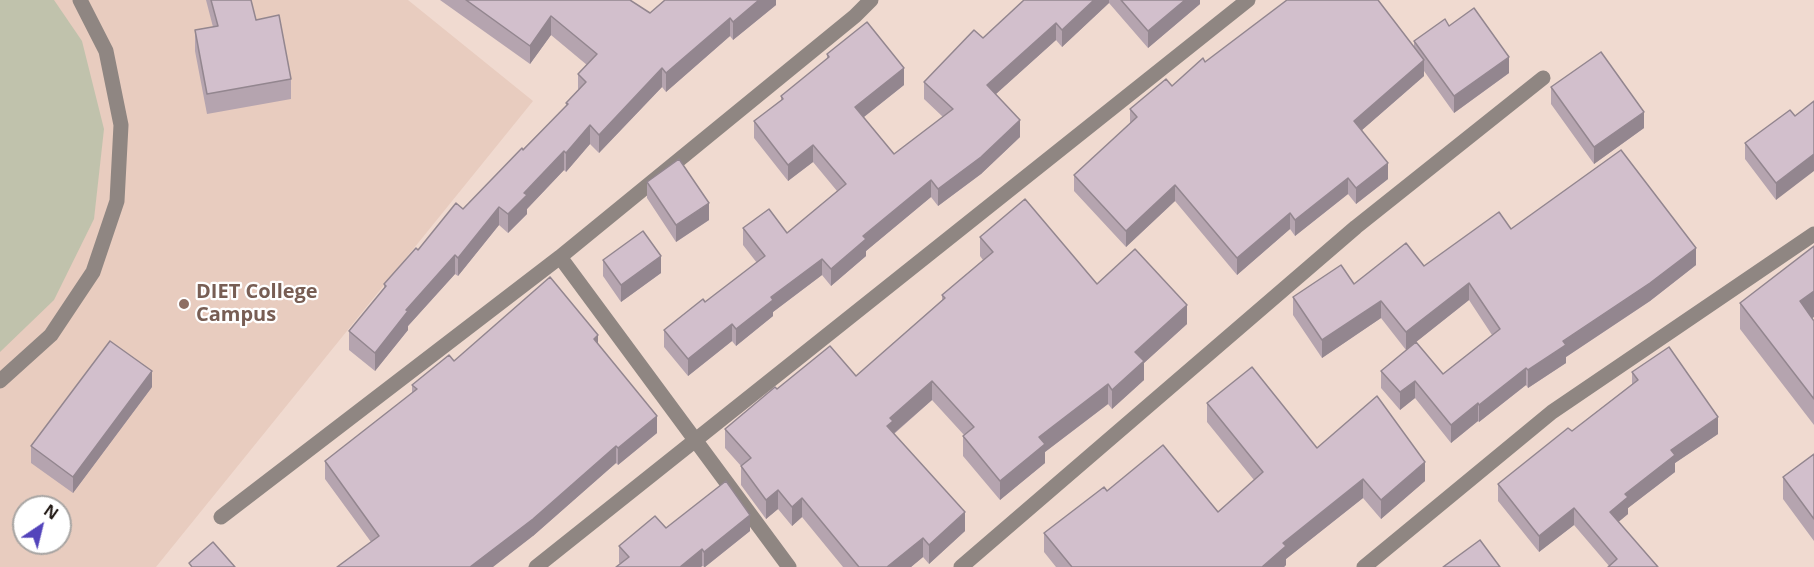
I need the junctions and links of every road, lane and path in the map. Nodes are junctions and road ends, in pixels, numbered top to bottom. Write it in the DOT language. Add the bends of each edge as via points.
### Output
graph roads {
  1 [pos="80,0"];
  2 [pos="871,0"];
  3 [pos="1248,0"];
  4 [pos="1543,78"];
  5 [pos="1814,234"];
  6 [pos="560,257"];
  7 [pos="0,381"];
  8 [pos="696,441"];
  9 [pos="221,517"];
  10 [pos="536,567"];
  11 [pos="789,567"];
  12 [pos="961,567"];
  13 [pos="1364,567"];
  1 -- 7 [label="street" via="106,51 121,125 117,201 93,272 51,336"];
  2 -- 6 [label="street"];
  3 -- 8 [label="street"];
  4 -- 12 [label="street" via="1356,226"];
  5 -- 13 [label="street" via="1552,412"];
  6 -- 8 [label="street"];
  6 -- 9 [label="street"];
  8 -- 10 [label="street"];
  8 -- 11 [label="street"];
}
